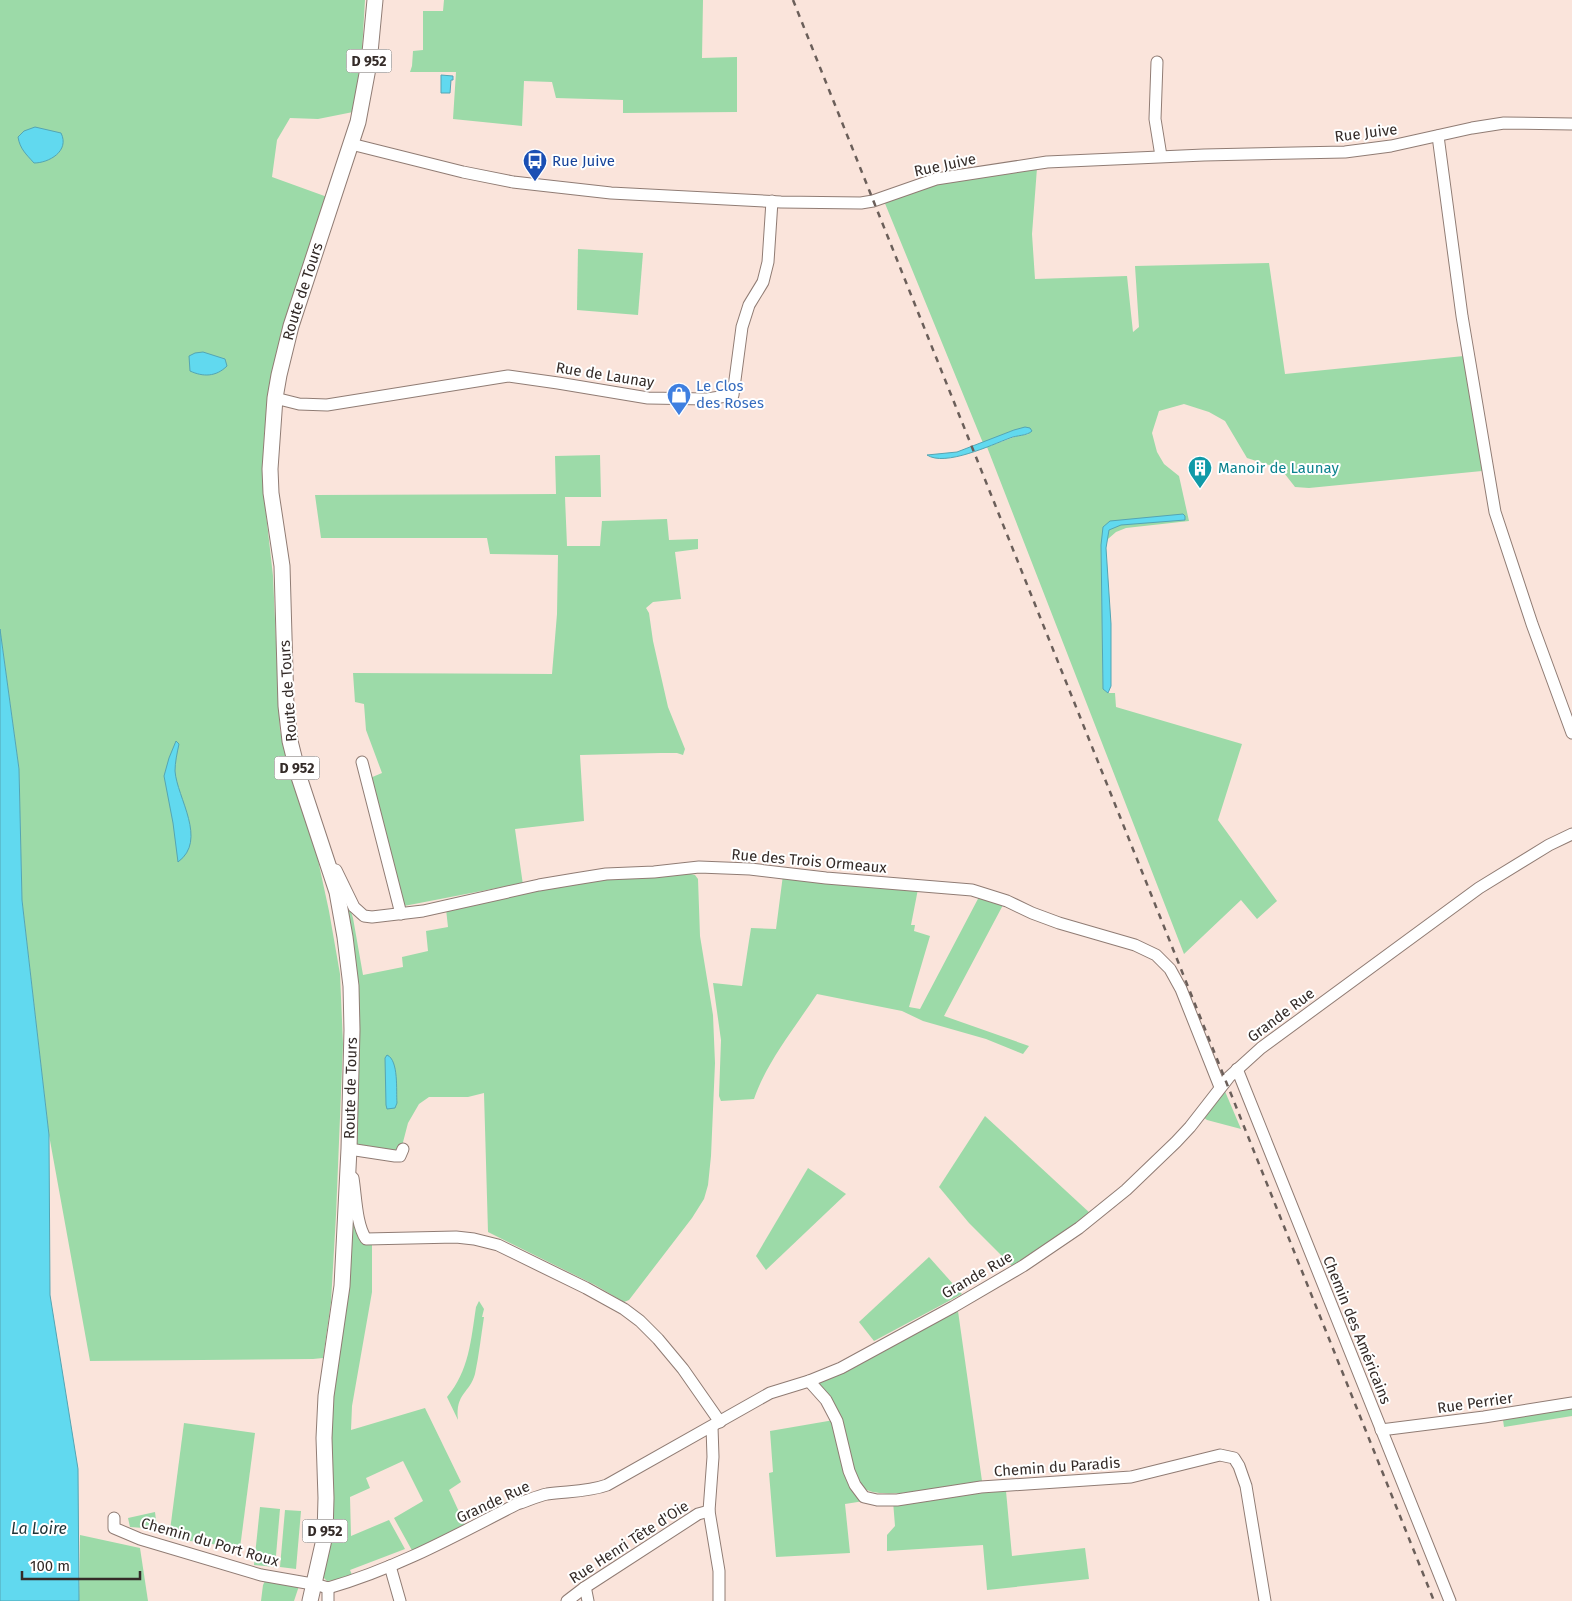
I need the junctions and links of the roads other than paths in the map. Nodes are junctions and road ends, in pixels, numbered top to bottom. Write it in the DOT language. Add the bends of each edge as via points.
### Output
graph roads {
  1 [pos="375,0"];
  2 [pos="1157,62"];
  3 [pos="1572,124"];
  4 [pos="1438,136"];
  5 [pos="351,144"];
  6 [pos="1161,156"];
  7 [pos="772,201"];
  8 [pos="275,398"];
  9 [pos="1572,733"];
  10 [pos="362,762"];
  11 [pos="1572,834"];
  12 [pos="331,869"];
  13 [pos="401,914"];
  14 [pos="1237,1069"];
  15 [pos="1220,1087"];
  16 [pos="349,1149"];
  17 [pos="403,1149"];
  18 [pos="347,1173"];
  19 [pos="809,1381"];
  20 [pos="1572,1403"];
  21 [pos="716,1425"];
  22 [pos="1381,1430"];
  23 [pos="709,1511"];
  24 [pos="114,1518"];
  25 [pos="390,1566"];
  26 [pos="316,1585"];
  27 [pos="584,1588"];
  28 [pos="303,1601"];
  29 [pos="310,1601"];
  30 [pos="328,1601"];
  31 [pos="400,1601"];
  32 [pos="567,1601"];
  33 [pos="588,1601"];
  34 [pos="719,1601"];
  35 [pos="1266,1601"];
  36 [pos="1450,1601"];
  1 -- 5 [label="main road, Route de Tours / D 952" via="369,63"];
  2 -- 6 [label="street" via="1156,119"];
  3 -- 4 [label="street, Rue Juive" via="1504,123"];
  4 -- 6 [label="street, Rue Juive" via="1345,152"];
  4 -- 9 [label="street" via="1462,316 1495,512"];
  5 -- 7 [label="street, Rue Juive" via="513,182 611,193"];
  5 -- 8 [label="main road, Route de Tours / D 952" via="291,326"];
  6 -- 7 [label="street, Rue Juive" via="1047,162 951,176 860,203"];
  7 -- 8 [label="street, Rue de Launay" via="768,262 763,282 749,305 742,327 733,395 706,399 648,398 508,376 327,405 299,404"];
  8 -- 12 [label="main road, Route de Tours / D 952" via="270,469 282,566 290,741"];
  10 -- 13 [label="street"];
  11 -- 14 [label="street, Grande Rue" via="1479,888 1275,1037"];
  12 -- 13 [label="street, Rue des Trois Ormeaux" via="336,870 354,908 364,916"];
  12 -- 16 [label="main road, Route de Tours / D 952" via="351,986"];
  13 -- 15 [label="street, Rue des Trois Ormeaux" via="606,874 699,867 972,890 1007,900 1059,923 1135,945 1163,960 1181,989"];
  14 -- 15 [label="street, Grande Rue"];
  14 -- 22 [label="street, Chemin des Américains"];
  15 -- 19 [label="street, Grande Rue" via="1176,1142 1080,1228 953,1307 841,1368"];
  16 -- 17 [label="street" via="400,1156"];
  16 -- 18 [label="main road, Route de Tours / D 952"];
  18 -- 21 [label="street" via="353,1178 362,1233 366,1239 456,1238 498,1245 624,1309 658,1339 683,1370"];
  18 -- 26 [label="main road, Route de Tours / D 952" via="342,1286 326,1396"];
  19 -- 21 [label="street, Grande Rue" via="770,1393"];
  19 -- 35 [label="street, Chemin du Paradis" via="826,1400 837,1421 855,1485 864,1497 877,1500 1131,1476 1220,1455 1234,1458 1246,1486"];
  20 -- 22 [label="street, Rue Perrier"];
  21 -- 23 [label="street"];
  21 -- 25 [label="street, Grande Rue" via="607,1485 595,1490 546,1494 524,1502 434,1548"];
  22 -- 36 [label="street, Chemin des Américains"];
  23 -- 27 [label="street, Rue Henri Tête d'Oie" via="698,1514"];
  23 -- 34 [label="street" via="719,1571"];
  24 -- 26 [label="street, Chemin du Port Roux" via="114,1528 140,1539 261,1576"];
  25 -- 26 [label="street, Grande Rue"];
  25 -- 31 [label="street"];
  26 -- 28 [label="main road, Route de Tours / D 952"];
  26 -- 29 [label="main road, Route de Tours / D 952"];
  26 -- 30 [label="street"];
  27 -- 32 [label="street, Rue Henri Tête d'Oie"];
  27 -- 33 [label="street"];
}
